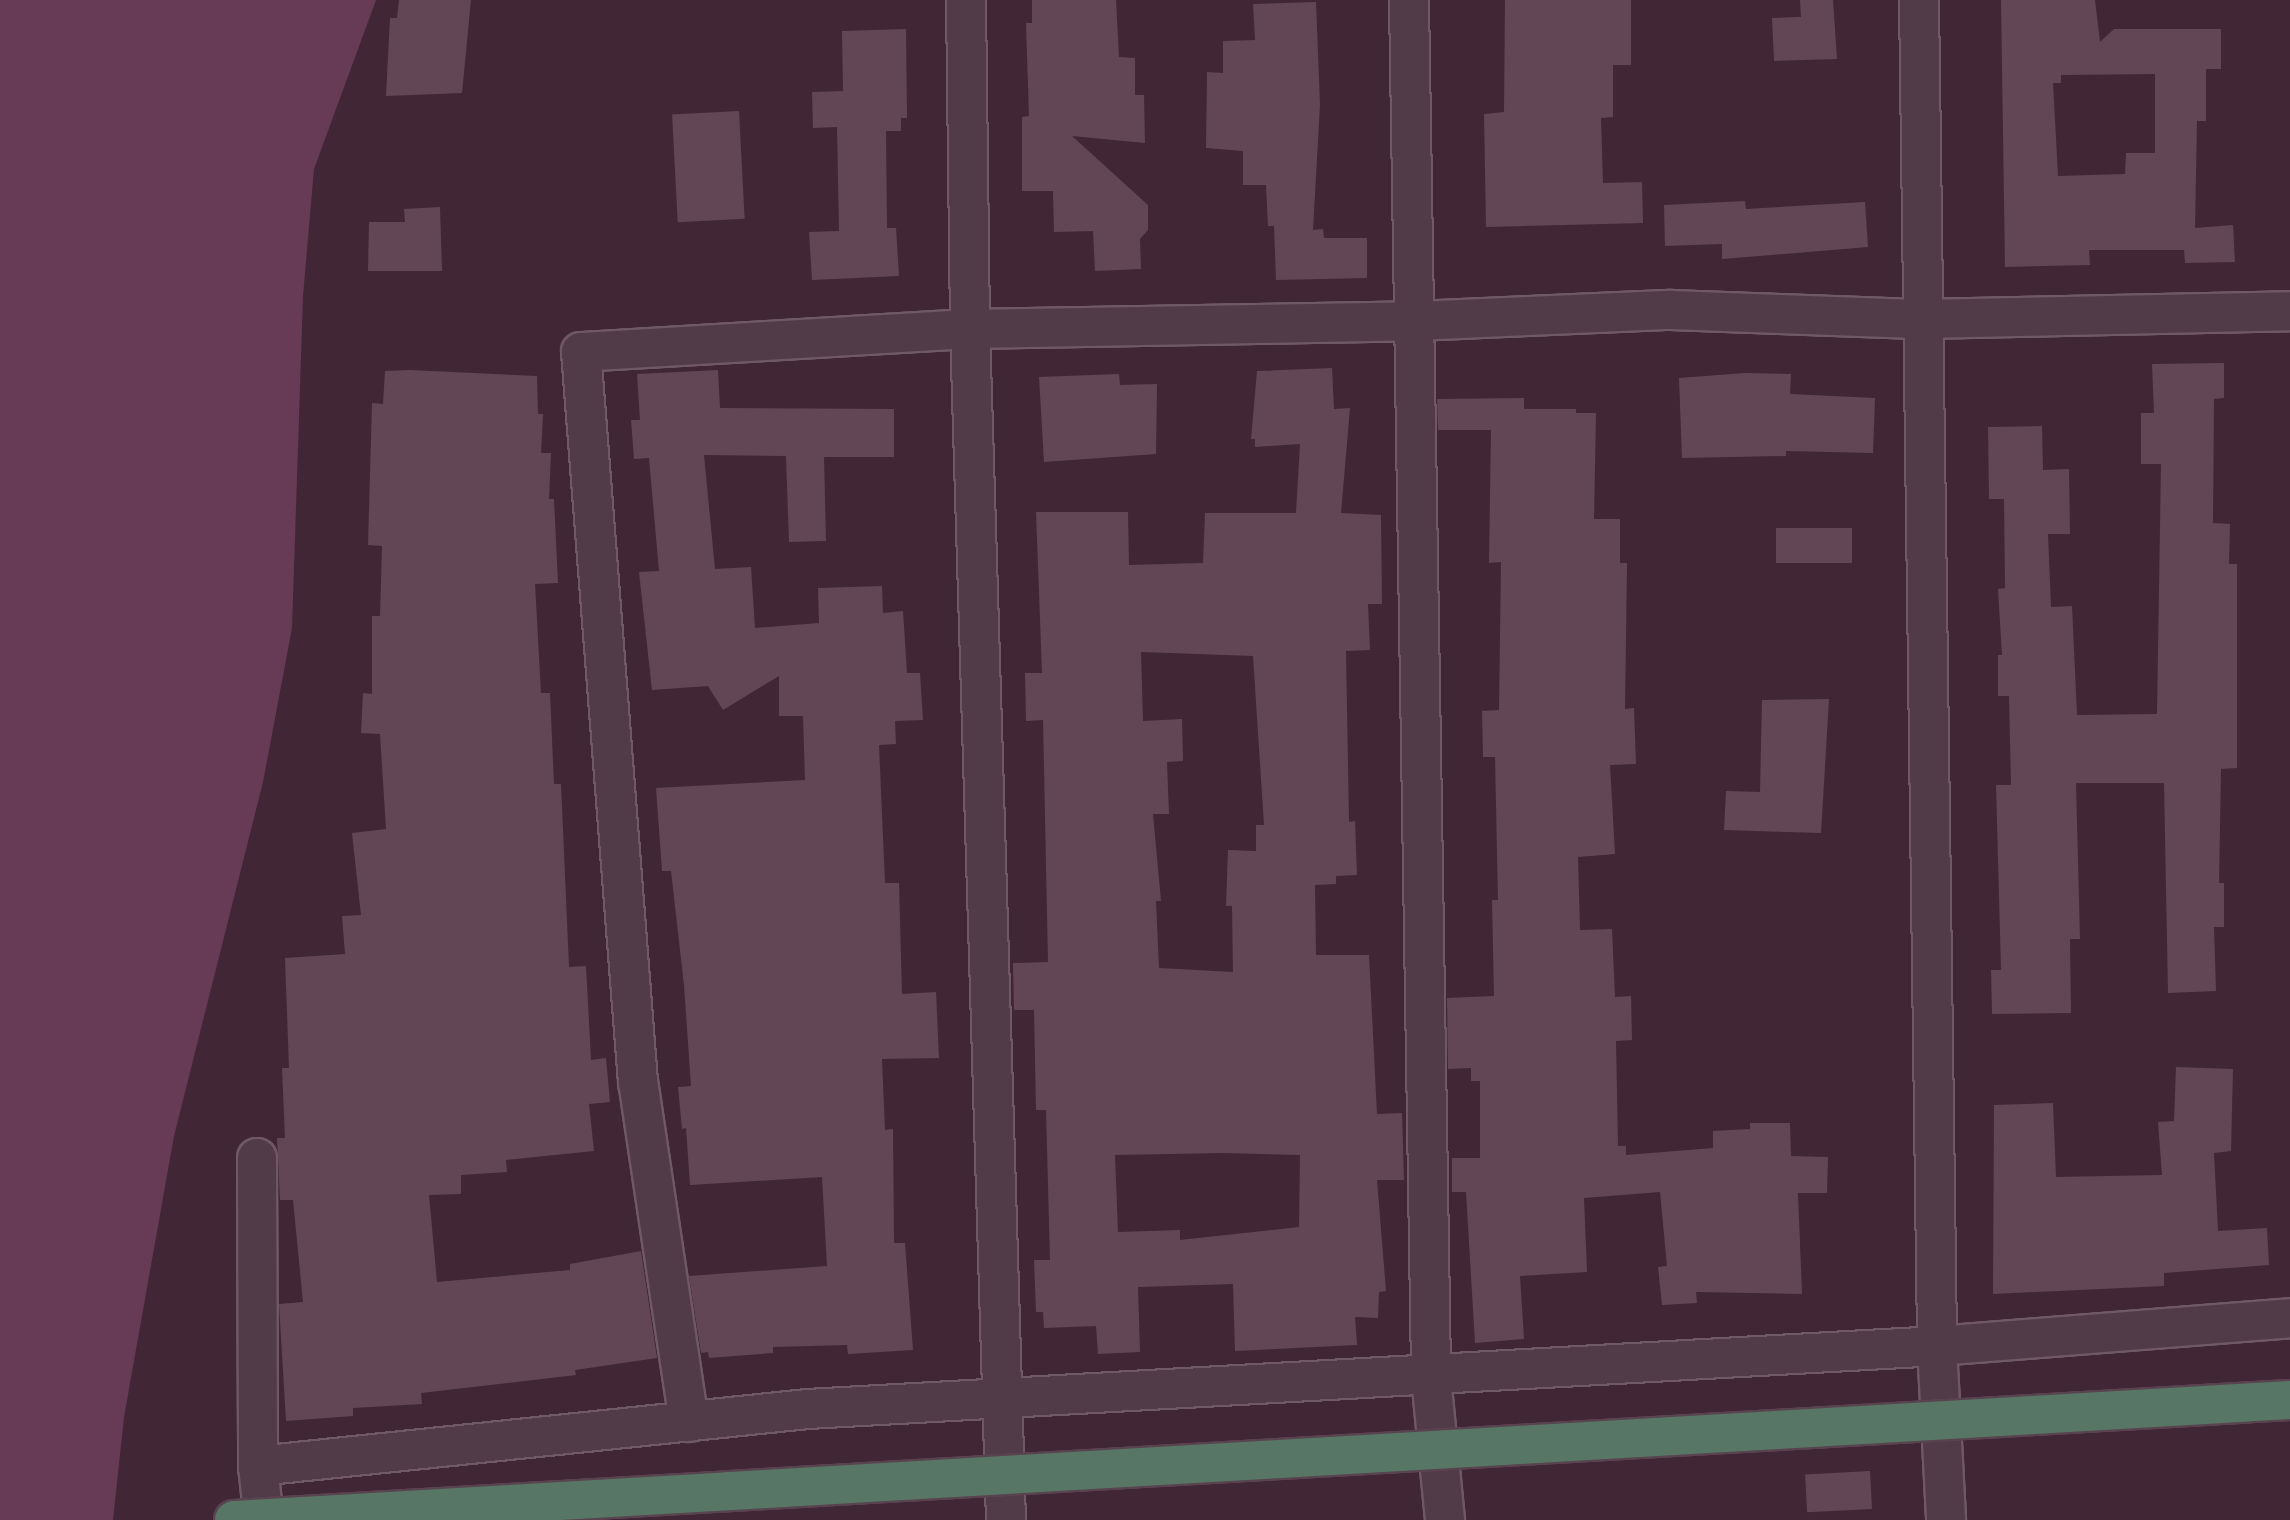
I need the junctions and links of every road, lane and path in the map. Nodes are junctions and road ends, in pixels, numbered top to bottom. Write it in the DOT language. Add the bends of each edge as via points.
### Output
graph roads {
  1 [pos="966,0"];
  2 [pos="1409,0"];
  3 [pos="1919,0"];
  4 [pos="2290,311"];
  5 [pos="1922,319"];
  6 [pos="1415,321"];
  7 [pos="970,329"];
  8 [pos="257,1158"];
  9 [pos="2290,1318"];
  10 [pos="1937,1346"];
  11 [pos="1431,1377"];
  12 [pos="1000,1397"];
  13 [pos="2290,1400"];
  14 [pos="689,1422"];
  15 [pos="258,1466"];
  16 [pos="234,1520"];
  17 [pos="264,1520"];
  18 [pos="1006,1520"];
  19 [pos="1444,1520"];
  20 [pos="1946,1520"];
  1 -- 7 [label="street"];
  2 -- 6 [label="street"];
  3 -- 5 [label="street"];
  4 -- 5 [label="street"];
  5 -- 6 [label="street" via="1671,310"];
  5 -- 10 [label="street"];
  6 -- 7 [label="street"];
  6 -- 11 [label="street"];
  7 -- 12 [label="street"];
  7 -- 14 [label="street" via="581,352 638,1082"];
  8 -- 15 [label="street"];
  9 -- 10 [label="street"];
  10 -- 11 [label="street"];
  10 -- 20 [label="street"];
  11 -- 12 [label="street"];
  11 -- 19 [label="street"];
  12 -- 14 [label="street"];
  12 -- 18 [label="street"];
  13 -- 16 [label="highway, bridge"];
  14 -- 15 [label="street"];
  15 -- 17 [label="street"];
}
